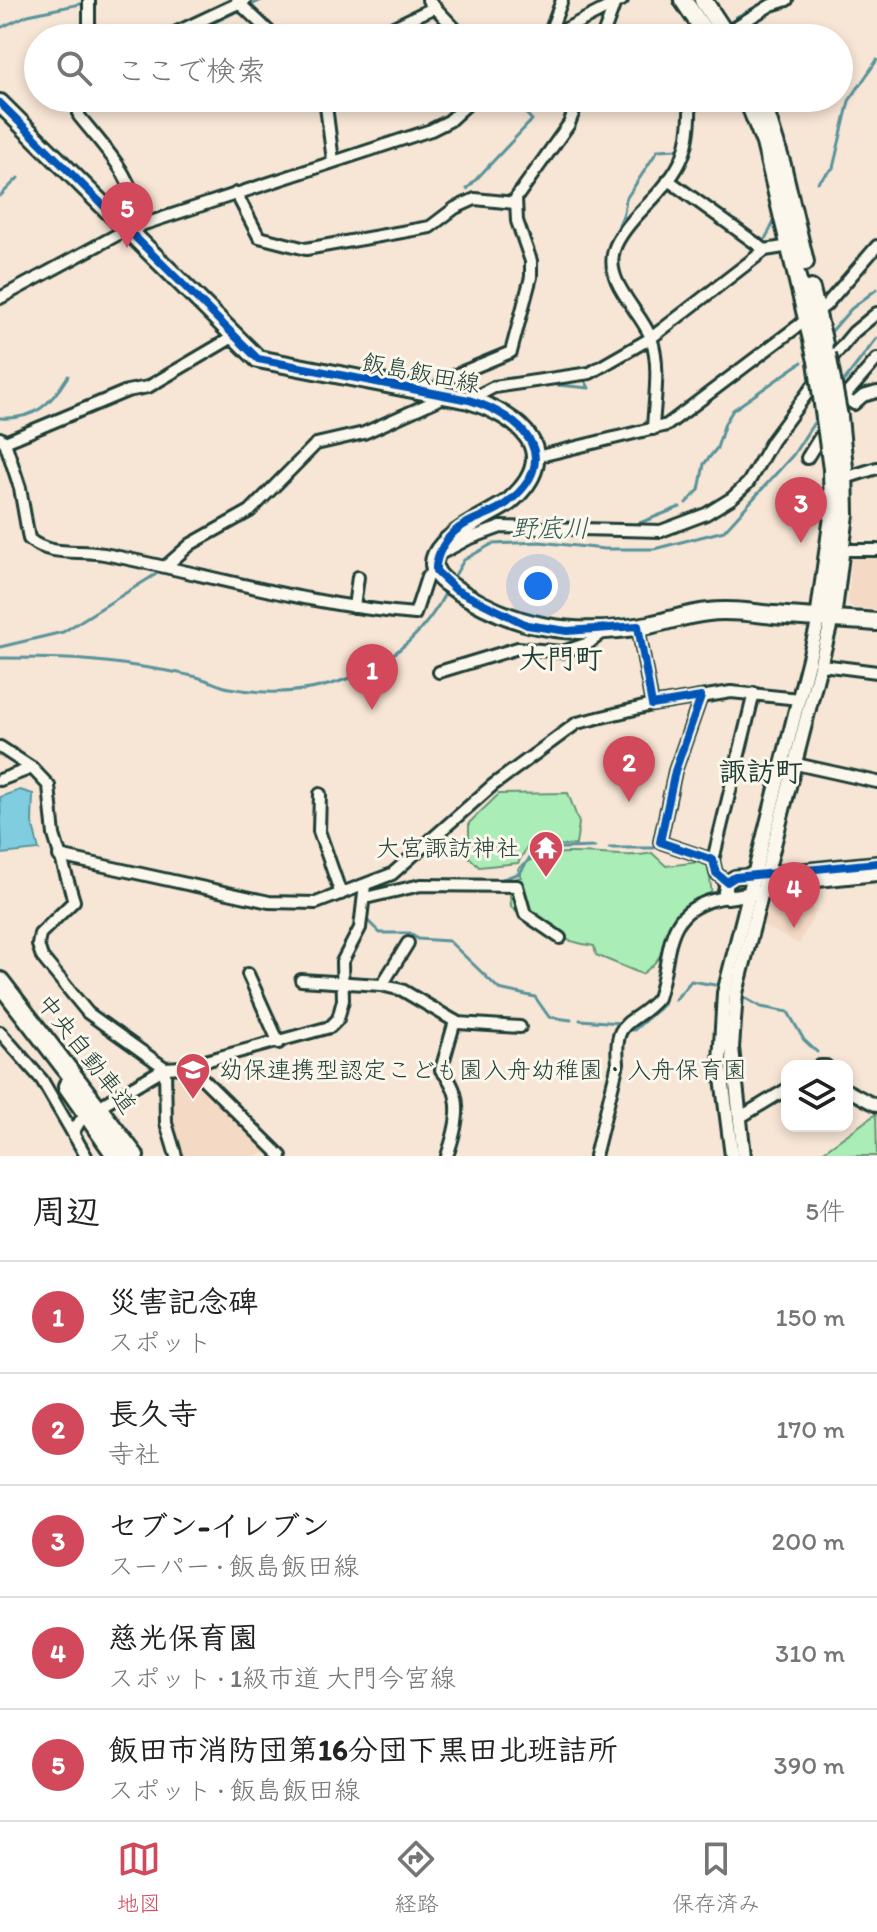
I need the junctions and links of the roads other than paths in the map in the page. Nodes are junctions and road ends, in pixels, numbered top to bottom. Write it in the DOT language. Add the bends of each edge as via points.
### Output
graph roads {
  1 [pos="89,0"];
  2 [pos="562,0"];
  3 [pos="683,0"];
  4 [pos="703,0"];
  5 [pos="787,0"];
  6 [pos="240,1"];
  7 [pos="431,4"];
  8 [pos="611,4"];
  9 [pos="89,24"];
  10 [pos="193,24"];
  11 [pos="262,24"];
  12 [pos="396,24"];
  13 [pos="450,24"];
  14 [pos="553,24"];
  15 [pos="574,24"];
  16 [pos="606,24"];
  17 [pos="707,24"];
  18 [pos="714,24"];
  19 [pos="741,24"];
  20 [pos="0,103"];
  21 [pos="79,112"];
  22 [pos="327,112"];
  23 [pos="459,112"];
  24 [pos="574,112"];
  25 [pos="690,112"];
  26 [pos="753,112"];
  27 [pos="765,112"];
  28 [pos="333,161"];
  29 [pos="668,180"];
  30 [pos="236,193"];
  31 [pos="515,203"];
  32 [pos="133,228"];
  33 [pos="790,246"];
  34 [pos="877,246"];
  35 [pos="765,250"];
  36 [pos="0,298"];
  37 [pos="877,313"];
  38 [pos="811,316"];
  39 [pos="233,337"];
  40 [pos="651,338"];
  41 [pos="877,359"];
  42 [pos="877,392"];
  43 [pos="436,396"];
  44 [pos="844,397"];
  45 [pos="469,400"];
  46 [pos="653,429"];
  47 [pos="3,442"];
  48 [pos="536,457"];
  49 [pos="807,458"];
  50 [pos="877,468"];
  51 [pos="840,471"];
  52 [pos="842,550"];
  53 [pos="877,550"];
  54 [pos="166,566"];
  55 [pos="438,568"];
  56 [pos="358,577"];
  57 [pos="354,607"];
  58 [pos="826,619"];
  59 [pos="877,622"];
  60 [pos="638,626"];
  61 [pos="606,630"];
  62 [pos="822,665"];
  63 [pos="439,672"];
  64 [pos="877,672"];
  65 [pos="754,693"];
  66 [pos="701,697"];
  67 [pos="799,699"];
  68 [pos="652,705"];
  69 [pos="0,747"];
  70 [pos="796,764"];
  71 [pos="32,768"];
  72 [pos="0,780"];
  73 [pos="877,782"];
  74 [pos="320,794"];
  75 [pos="59,856"];
  76 [pos="713,860"];
  77 [pos="877,863"];
  78 [pos="877,874"];
  79 [pos="759,876"];
  80 [pos="727,882"];
  81 [pos="365,885"];
  82 [pos="755,893"];
  83 [pos="341,894"];
  84 [pos="727,897"];
  85 [pos="365,898"];
  86 [pos="560,938"];
  87 [pos="408,943"];
  88 [pos="248,974"];
  89 [pos="301,980"];
  90 [pos="0,982"];
  91 [pos="345,982"];
  92 [pos="382,985"];
  93 [pos="0,1001"];
  94 [pos="455,1021"];
  95 [pos="520,1027"];
  96 [pos="0,1032"];
  97 [pos="279,1043"];
  98 [pos="183,1067"];
  99 [pos="165,1068"];
  100 [pos="781,1093"];
  101 [pos="853,1093"];
  102 [pos="105,1103"];
  103 [pos="877,1106"];
  104 [pos="739,1118"];
  105 [pos="80,1121"];
  106 [pos="73,1133"];
  107 [pos="86,1156"];
  108 [pos="117,1156"];
  109 [pos="134,1156"];
  110 [pos="176,1156"];
  111 [pos="281,1156"];
  112 [pos="447,1156"];
  113 [pos="595,1156"];
  114 [pos="732,1156"];
  115 [pos="744,1156"];
  1 -- 9 [label="street"];
  2 -- 14 [label="street"];
  3 -- 17 [label="main road"];
  4 -- 18 [label="main road"];
  5 -- 19 [label="street"];
  6 -- 10 [label="street"];
  6 -- 11 [label="street"];
  7 -- 12 [label="street"];
  7 -- 13 [label="street"];
  8 -- 15 [label="street"];
  8 -- 16 [label="street"];
  20 -- 32 [label="main road, 飯島飯田線"];
  21 -- 32 [label="street" via="138,200"];
  22 -- 28 [label="street"];
  23 -- 28 [label="street" via="431,130"];
  24 -- 31 [label="street"];
  25 -- 29 [label="street" via="691,135"];
  26 -- 33 [label="main road"];
  27 -- 38 [label="main road" via="782,165"];
  28 -- 30 [label="street"];
  29 -- 35 [label="street"];
  29 -- 40 [label="street" via="614,250 619,284"];
  30 -- 31 [label="street" via="259,237 306,249 430,227 475,199"];
  30 -- 32 [label="street"];
  31 -- 43 [label="street" via="531,277 511,352 448,378"];
  32 -- 36 [label="street"];
  32 -- 39 [label="main road, 飯島飯田線"];
  33 -- 35 [label="street"];
  33 -- 38 [label="main road"];
  34 -- 38 [label="street"];
  35 -- 40 [label="street"];
  37 -- 55 [label="street" via="836,350 748,483 706,514 661,531 501,527 468,539"];
  38 -- 46 [label="street" via="667,425"];
  38 -- 51 [label="main road, bridge"];
  39 -- 43 [label="main road, 飯島飯田線" via="258,359"];
  39 -- 47 [label="street" via="148,387"];
  40 -- 45 [label="street" via="590,373 494,387"];
  40 -- 46 [label="street"];
  41 -- 44 [label="street"];
  42 -- 44 [label="street" via="854,404"];
  43 -- 45 [label="main road, 飯島飯田線"];
  43 -- 54 [label="street" via="364,433 316,444 250,511 191,544"];
  44 -- 49 [label="street"];
  45 -- 48 [label="main road, 飯島飯田線" via="512,419 532,439"];
  46 -- 48 [label="street"];
  47 -- 54 [label="street" via="20,488 29,539 42,550 93,552"];
  48 -- 55 [label="main road" via="516,495 454,532"];
  50 -- 51 [label="street"];
  51 -- 52 [label="main road"];
  51 -- 58 [label="main road"];
  52 -- 53 [label="street"];
  52 -- 58 [label="main road"];
  54 -- 57 [label="street"];
  55 -- 57 [label="street" via="427,577 415,614"];
  55 -- 61 [label="main road" via="456,590 527,625"];
  56 -- 57 [label="street"];
  58 -- 59 [label="main road"];
  58 -- 60 [label="main road" via="709,611"];
  58 -- 62 [label="street"];
  58 -- 67 [label="street"];
  60 -- 61 [label="main road"];
  60 -- 68 [label="street"];
  61 -- 63 [label="street" via="589,643 562,652 518,648"];
  62 -- 64 [label="street"];
  62 -- 70 [label="street"];
  65 -- 66 [label="street"];
  65 -- 67 [label="street"];
  65 -- 76 [label="street"];
  66 -- 68 [label="street"];
  66 -- 76 [label="street" via="675,771 660,842"];
  67 -- 79 [label="street"];
  68 -- 81 [label="street" via="577,723 493,785 392,874"];
  69 -- 71 [label="street"];
  70 -- 73 [label="street"];
  70 -- 79 [label="street"];
  71 -- 72 [label="street"];
  71 -- 75 [label="street" via="49,786"];
  74 -- 83 [label="street" via="319,831"];
  75 -- 83 [label="street" via="285,904 316,903"];
  75 -- 99 [label="street" via="74,901 40,934 42,957 88,1013"];
  76 -- 80 [label="street" via="716,873"];
  77 -- 79 [label="street"];
  78 -- 82 [label="street" via="778,884"];
  79 -- 80 [label="street"];
  79 -- 82 [label="street"];
  80 -- 84 [label="street"];
  81 -- 83 [label="street"];
  81 -- 85 [label="street"];
  82 -- 84 [label="street"];
  82 -- 104 [label="street" via="734,1007"];
  82 -- 114 [label="street" via="721,1018 720,1062"];
  84 -- 113 [label="street" via="693,908 679,921 670,936 658,998 624,1022"];
  85 -- 86 [label="street" via="421,885 517,886 525,914"];
  85 -- 91 [label="street" via="360,928 342,962"];
  87 -- 92 [label="street"];
  88 -- 97 [label="street"];
  89 -- 91 [label="street"];
  90 -- 109 [label="highway, 中央自動車道"];
  91 -- 92 [label="street"];
  91 -- 97 [label="street" via="338,1019 330,1027"];
  92 -- 94 [label="street" via="402,990"];
  93 -- 108 [label="highway, 中央自動車道"];
  94 -- 95 [label="street"];
  94 -- 112 [label="street" via="441,1070 449,1078 459,1110"];
  96 -- 106 [label="street" via="42,1080"];
  97 -- 98 [label="street"];
  98 -- 99 [label="street"];
  98 -- 111 [label="street" via="197,1073"];
  99 -- 102 [label="street"];
  99 -- 110 [label="street" via="166,1123"];
  100 -- 104 [label="street"];
  101 -- 103 [label="street"];
  104 -- 115 [label="street"];
  105 -- 106 [label="street"];
  106 -- 107 [label="street"];
}
